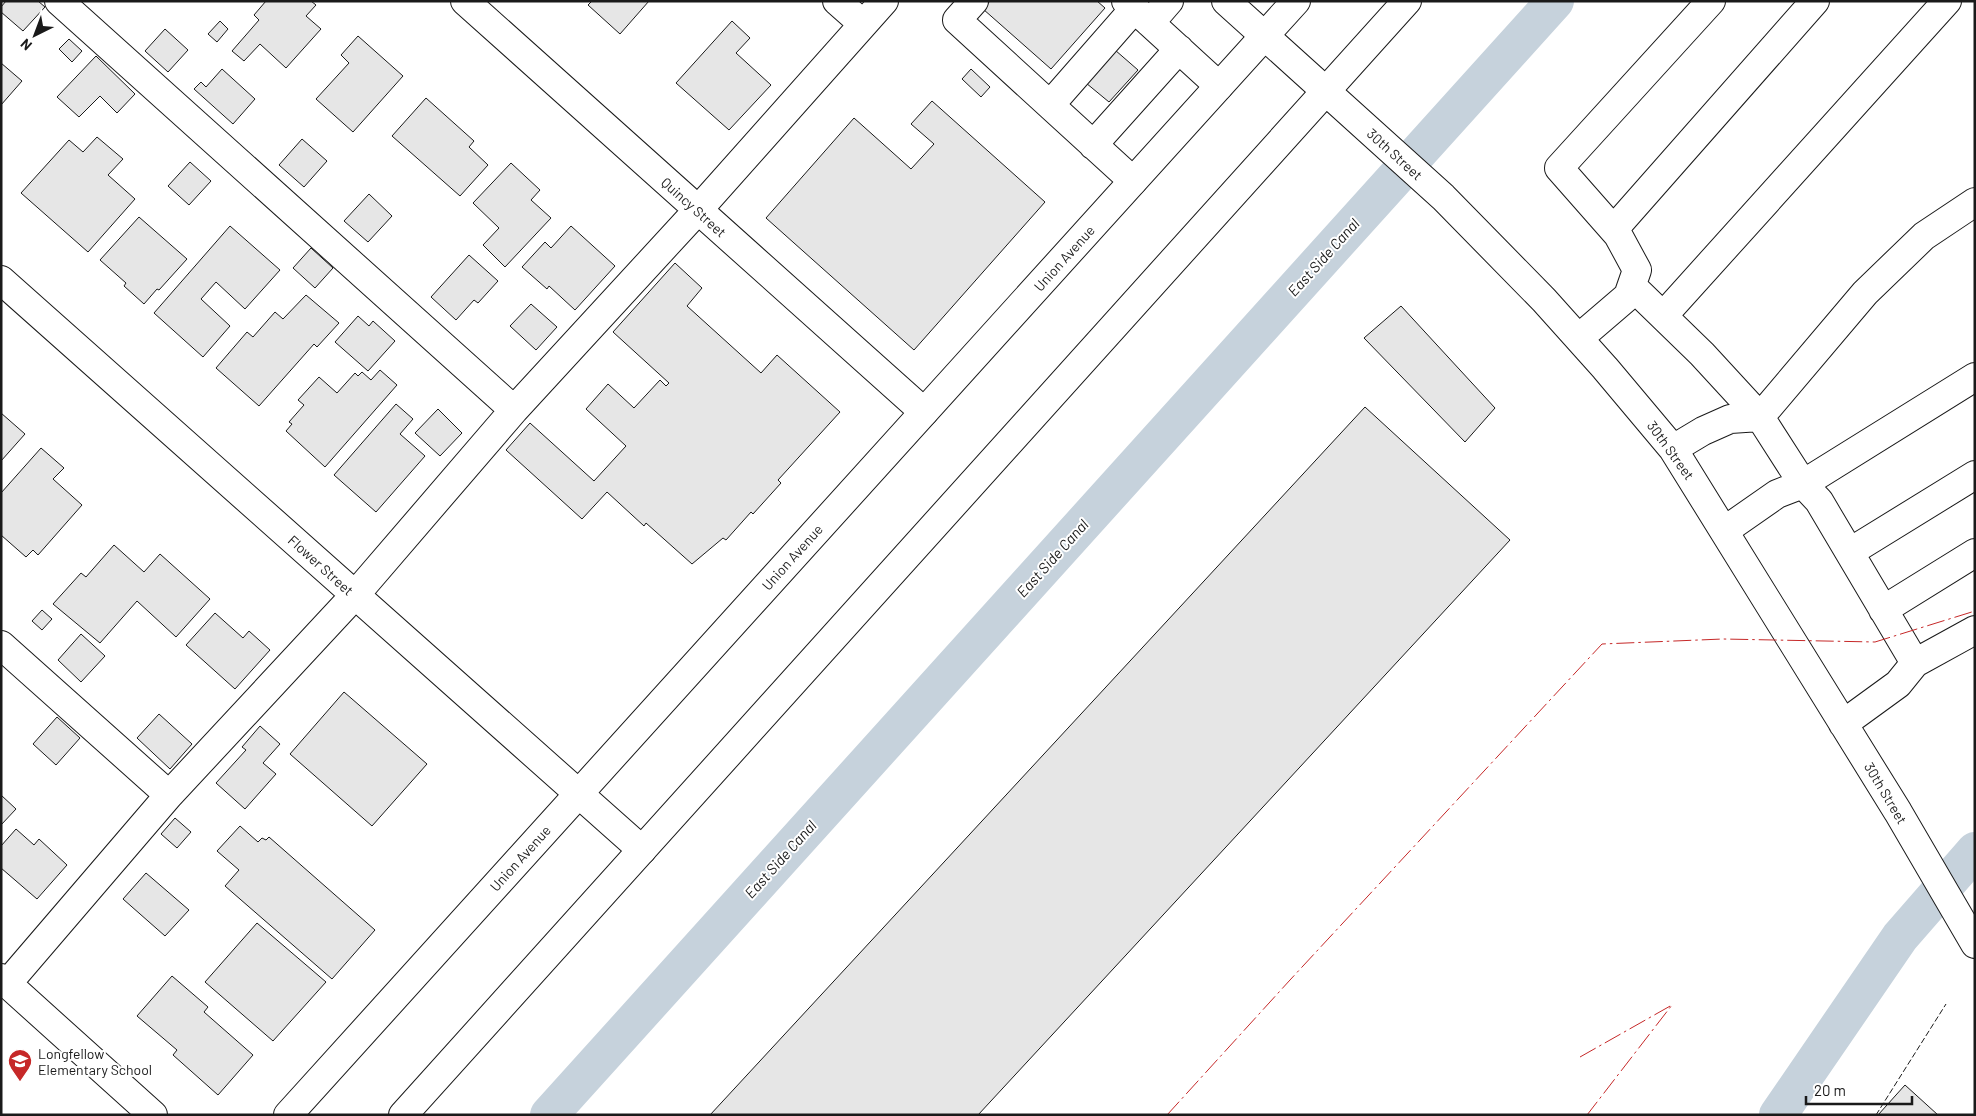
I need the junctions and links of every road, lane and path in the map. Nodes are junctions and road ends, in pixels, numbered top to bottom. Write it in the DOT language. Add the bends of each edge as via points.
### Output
graph roads {
  1 [pos="59,1"];
  2 [pos="465,1"];
  3 [pos="837,1"];
  4 [pos="884,1"];
  5 [pos="974,1"];
  6 [pos="1169,1"];
  7 [pos="1226,1"];
  8 [pos="1296,1"];
  9 [pos="1407,1"];
  10 [pos="1711,1"];
  11 [pos="1815,1"];
  12 [pos="1947,1"];
  13 [pos="1137,11"];
  14 [pos="863,24"];
  15 [pos="1265,36"];
  16 [pos="1179,49"];
  17 [pos="1219,86"];
  18 [pos="1326,92"];
  19 [pos="1050,105"];
  20 [pos="1093,145"];
  21 [pos="1133,181"];
  22 [pos="1975,202"];
  23 [pos="698,210"];
  24 [pos="1614,229"];
  25 [pos="1,280"];
  26 [pos="1632,286"];
  27 [pos="1663,316"];
  28 [pos="1579,338"];
  29 [pos="1975,376"];
  30 [pos="514,410"];
  31 [pos="924,412"];
  32 [pos="1760,417"];
  33 [pos="1674,449"];
  34 [pos="1975,475"];
  35 [pos="1803,484"];
  36 [pos="1724,530"];
  37 [pos="1850,552"];
  38 [pos="1975,553"];
  39 [pos="355,595"];
  40 [pos="1883,610"];
  41 [pos="1975,630"];
  42 [pos="1,644"];
  43 [pos="1915,663"];
  44 [pos="1843,724"];
  45 [pos="577,794"];
  46 [pos="169,795"];
  47 [pos="642,850"];
  48 [pos="1975,944"];
  49 [pos="4,981"];
  50 [pos="153,1115"];
  51 [pos="288,1115"];
  52 [pos="403,1115"];
  1 -- 30 [label="main road"];
  2 -- 23 [label="main road, Quincy Street"];
  3 -- 14 [label="main road"];
  4 -- 14 [label="main road"];
  5 -- 19 [label="main road" via="956,20"];
  6 -- 13 [label="main road"];
  7 -- 15 [label="main road, 30th Street"];
  8 -- 15 [label="main road, Union Avenue"];
  9 -- 18 [label="main road"];
  10 -- 24 [label="main road" via="1559,168"];
  11 -- 24 [label="main road"];
  12 -- 27 [label="main road"];
  13 -- 16 [label="main road"];
  13 -- 19 [label="main road"];
  14 -- 23 [label="main road"];
  15 -- 17 [label="main road, Union Avenue"];
  15 -- 18 [label="main road, 30th Street"];
  16 -- 17 [label="main road"];
  16 -- 20 [label="main road"];
  17 -- 21 [label="main road, Union Avenue"];
  18 -- 28 [label="main road, 30th Street" via="1443,198"];
  18 -- 47 [label="main road"];
  19 -- 20 [label="main road"];
  20 -- 21 [label="main road"];
  21 -- 31 [label="main road, Union Avenue"];
  22 -- 32 [label="main road" via="1924,236 1865,293"];
  23 -- 30 [label="main road"];
  23 -- 31 [label="main road, Quincy Street"];
  24 -- 26 [label="main road" via="1637,270"];
  25 -- 39 [label="main road, Flower Street"];
  26 -- 27 [label="main road"];
  26 -- 28 [label="main road" via="1628,296"];
  27 -- 32 [label="main road"];
  28 -- 33 [label="main road, 30th Street"];
  29 -- 35 [label="main road"];
  30 -- 39 [label="main road"];
  31 -- 45 [label="main road, Union Avenue"];
  32 -- 33 [label="main road" via="1730,419"];
  32 -- 35 [label="main road"];
  33 -- 36 [label="main road, 30th Street"];
  34 -- 37 [label="main road"];
  35 -- 36 [label="main road" via="1777,494"];
  35 -- 37 [label="main road" via="1819,501"];
  36 -- 44 [label="main road, 30th Street"];
  37 -- 40 [label="main road"];
  38 -- 40 [label="main road"];
  39 -- 45 [label="main road, Flower Street"];
  39 -- 46 [label="main road"];
  40 -- 43 [label="main road"];
  41 -- 43 [label="main road"];
  42 -- 46 [label="main road"];
  43 -- 44 [label="main road" via="1898,684"];
  44 -- 48 [label="main road, 30th Street"];
  45 -- 47 [label="main road, Flower Street"];
  45 -- 51 [label="main road, Union Avenue"];
  46 -- 49 [label="main road"];
  47 -- 52 [label="main road"];
  49 -- 50 [label="main road"];
}
